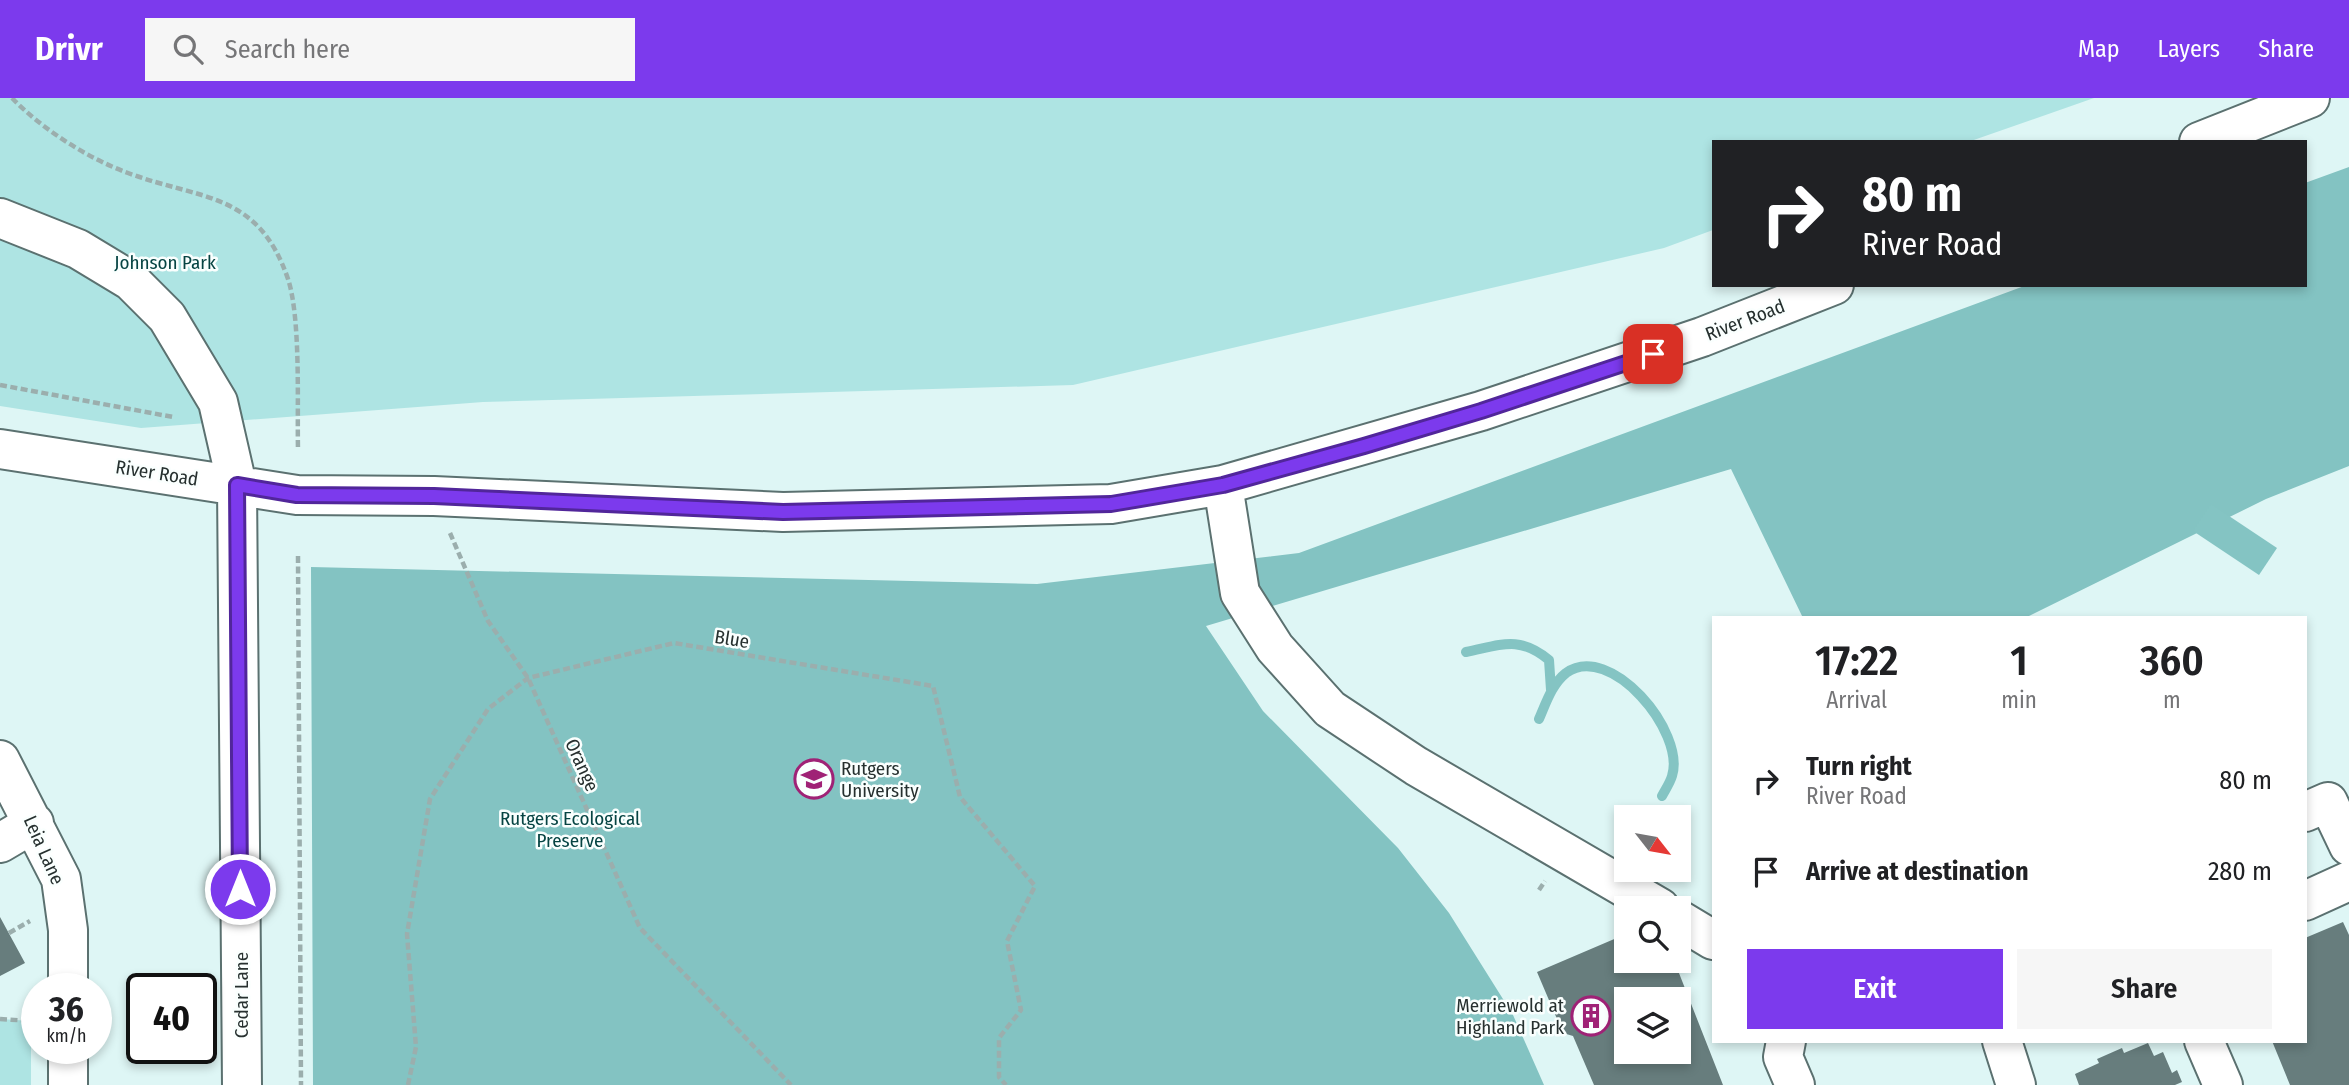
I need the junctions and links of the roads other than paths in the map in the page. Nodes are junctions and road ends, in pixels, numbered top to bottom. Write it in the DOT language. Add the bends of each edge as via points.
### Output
graph roads {
  1 [pos="2311,98"];
  2 [pos="2204,140"];
  3 [pos="0,218"];
  4 [pos="1829,287"];
  5 [pos="0,449"];
  6 [pos="237,485"];
  7 [pos="1223,485"];
  8 [pos="0,760"];
  9 [pos="2307,811"];
  10 [pos="34,823"];
  11 [pos="0,843"];
  12 [pos="2349,846"];
  13 [pos="2349,881"];
  14 [pos="1639,896"];
  15 [pos="2307,900"];
  16 [pos="1691,927"];
  17 [pos="1712,939"];
  18 [pos="68,973"];
  19 [pos="1786,1043"];
  20 [pos="2003,1043"];
  21 [pos="2205,1043"];
  22 [pos="68,1064"];
  23 [pos="68,1085"];
  24 [pos="242,1085"];
  25 [pos="1795,1085"];
  26 [pos="2016,1085"];
  27 [pos="2223,1085"];
  1 -- 2 [label="street"];
  3 -- 6 [label="street, Cedar Lane" via="78,249 131,281 167,317 218,402"];
  4 -- 7 [label="street, River Road" via="1702,337 1481,411"];
  5 -- 6 [label="street, River Road"];
  6 -- 7 [label="street, River Road" via="297,495 434,496 783,512 1111,504"];
  6 -- 24 [label="street, Cedar Lane"];
  7 -- 14 [label="street" via="1240,593 1275,648 1330,709 1416,766"];
  8 -- 10 [label="street, Leia Lane"];
  9 -- 12 [label="street" via="2328,802"];
  10 -- 11 [label="street"];
  10 -- 18 [label="street, Leia Lane" via="61,879"];
  13 -- 15 [label="street"];
  16 -- 17 [label="street"];
  19 -- 25 [label="street" via="1783,1057"];
  20 -- 26 [label="street"];
  21 -- 27 [label="street"];
  22 -- 23 [label="street"];
}
